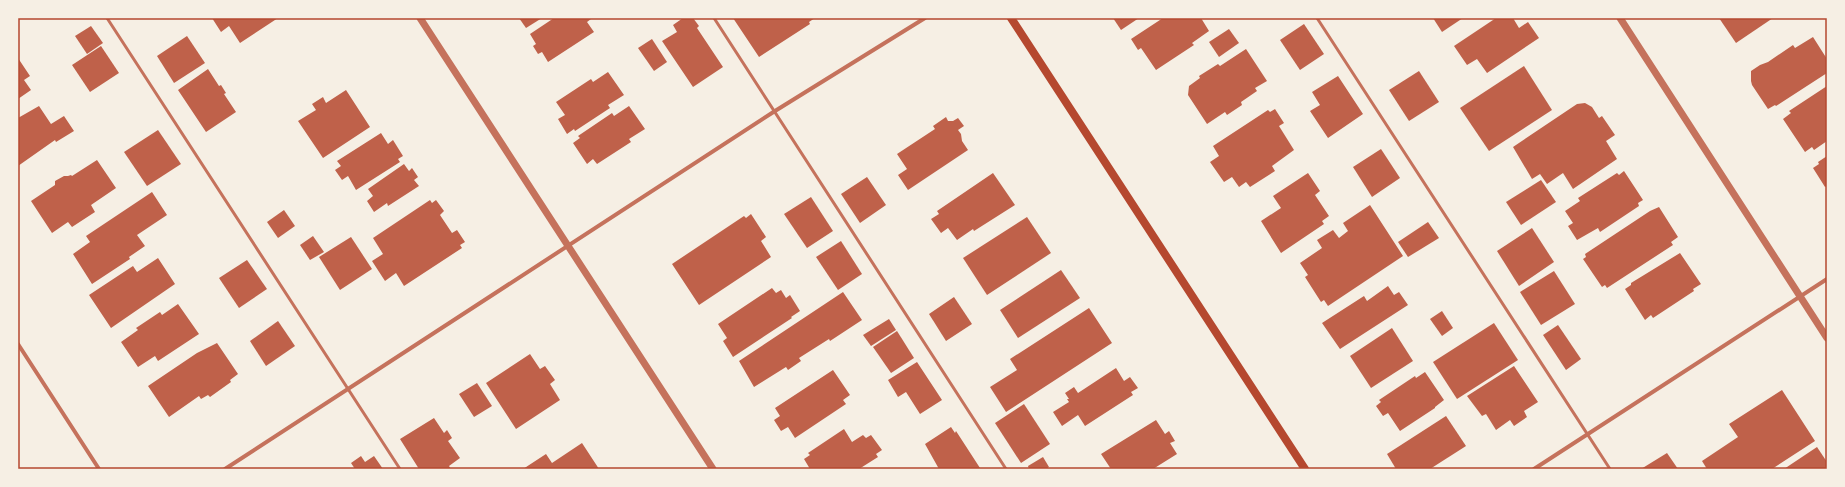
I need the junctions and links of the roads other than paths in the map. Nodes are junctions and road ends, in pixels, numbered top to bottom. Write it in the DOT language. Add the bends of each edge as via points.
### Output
graph roads {
  1 [pos="107,18"];
  2 [pos="420,18"];
  3 [pos="714,18"];
  4 [pos="925,18"];
  5 [pos="1011,18"];
  6 [pos="1317,18"];
  7 [pos="1620,18"];
  8 [pos="775,111"];
  9 [pos="568,246"];
  10 [pos="1827,279"];
  11 [pos="1800,296"];
  12 [pos="1827,338"];
  13 [pos="18,344"];
  14 [pos="348,389"];
  15 [pos="1587,435"];
  16 [pos="99,469"];
  17 [pos="225,469"];
  18 [pos="400,469"];
  19 [pos="713,469"];
  20 [pos="1006,469"];
  21 [pos="1305,469"];
  22 [pos="1534,469"];
  23 [pos="1610,469"];
  1 -- 14 [label="lane"];
  2 -- 9 [label="street"];
  3 -- 8 [label="lane"];
  4 -- 8 [label="street"];
  5 -- 21 [label="main road"];
  6 -- 15 [label="lane"];
  7 -- 11 [label="street"];
  8 -- 9 [label="street"];
  8 -- 20 [label="lane"];
  9 -- 14 [label="street"];
  9 -- 19 [label="street"];
  10 -- 11 [label="street"];
  11 -- 12 [label="street"];
  11 -- 15 [label="street"];
  13 -- 16 [label="street"];
  14 -- 17 [label="street"];
  14 -- 18 [label="lane"];
  15 -- 22 [label="street"];
  15 -- 23 [label="lane"];
}
